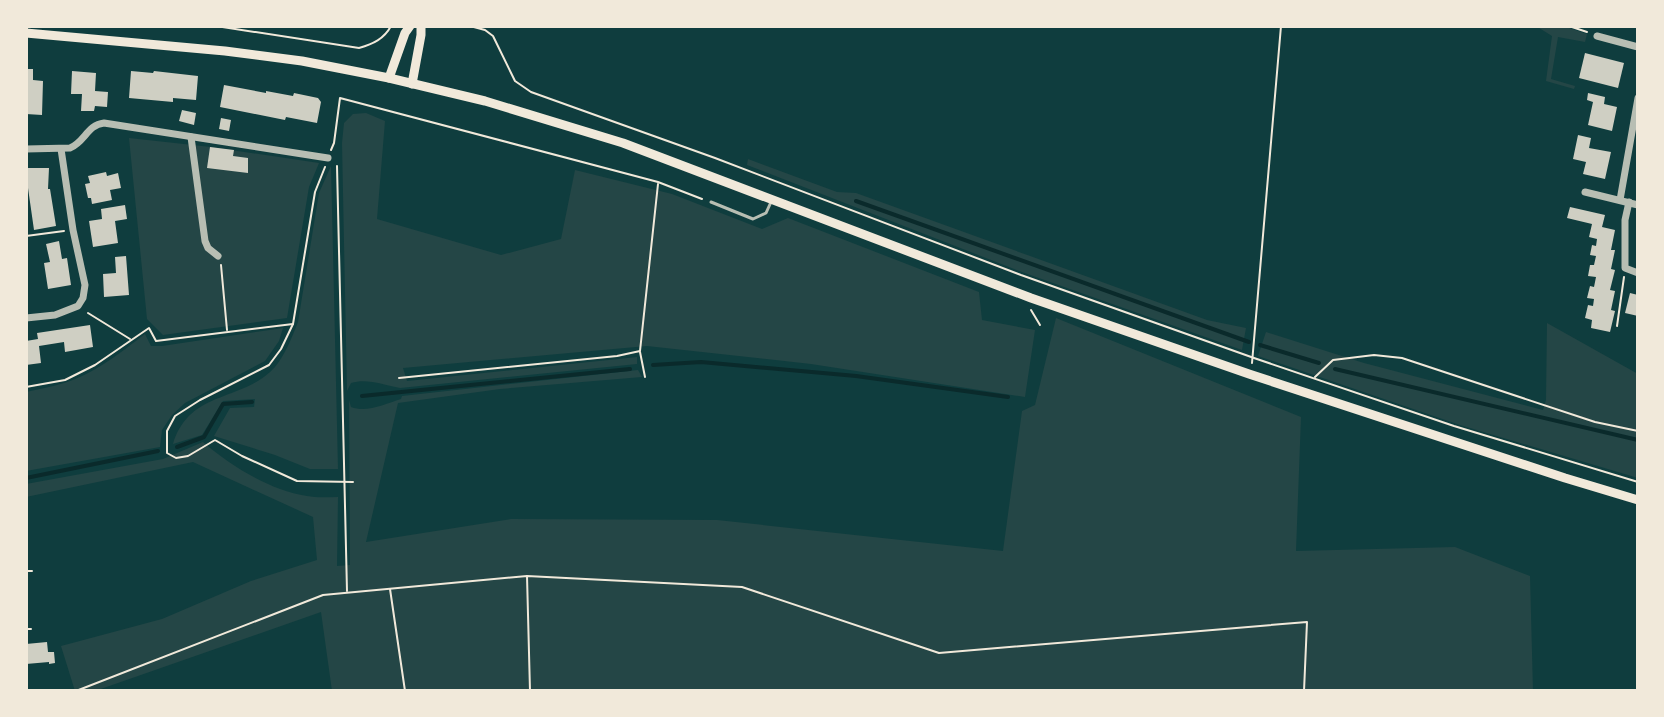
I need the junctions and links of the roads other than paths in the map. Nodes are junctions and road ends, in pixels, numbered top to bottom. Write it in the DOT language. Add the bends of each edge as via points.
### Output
graph roads {
  1 [pos="410,26"];
  2 [pos="421,26"];
  3 [pos="26,33"];
  4 [pos="1597,36"];
  5 [pos="1638,47"];
  6 [pos="389,78"];
  7 [pos="412,84"];
  8 [pos="1638,98"];
  9 [pos="191,137"];
  10 [pos="26,149"];
  11 [pos="61,149"];
  12 [pos="328,158"];
  13 [pos="1585,192"];
  14 [pos="772,199"];
  15 [pos="711,202"];
  16 [pos="1629,202"];
  17 [pos="218,256"];
  18 [pos="1638,273"];
  19 [pos="26,318"];
  20 [pos="1638,500"];
  1 -- 6 [label="main road"];
  2 -- 7 [label="main road"];
  3 -- 6 [label="main road" via="225,51"];
  4 -- 5 [label="street"];
  6 -- 7 [label="main road"];
  7 -- 14 [label="main road" via="623,143"];
  8 -- 16 [label="street"];
  9 -- 11 [label="street" via="104,123 92,127 76,146"];
  9 -- 12 [label="street"];
  9 -- 17 [label="street" via="205,241"];
  10 -- 11 [label="street"];
  11 -- 19 [label="street" via="83,298 78,306 55,315"];
  13 -- 16 [label="street"];
  14 -- 15 [label="lane" via="766,213 753,219"];
  14 -- 20 [label="main road" via="1235,369"];
  16 -- 18 [label="street" via="1625,268"];
}
